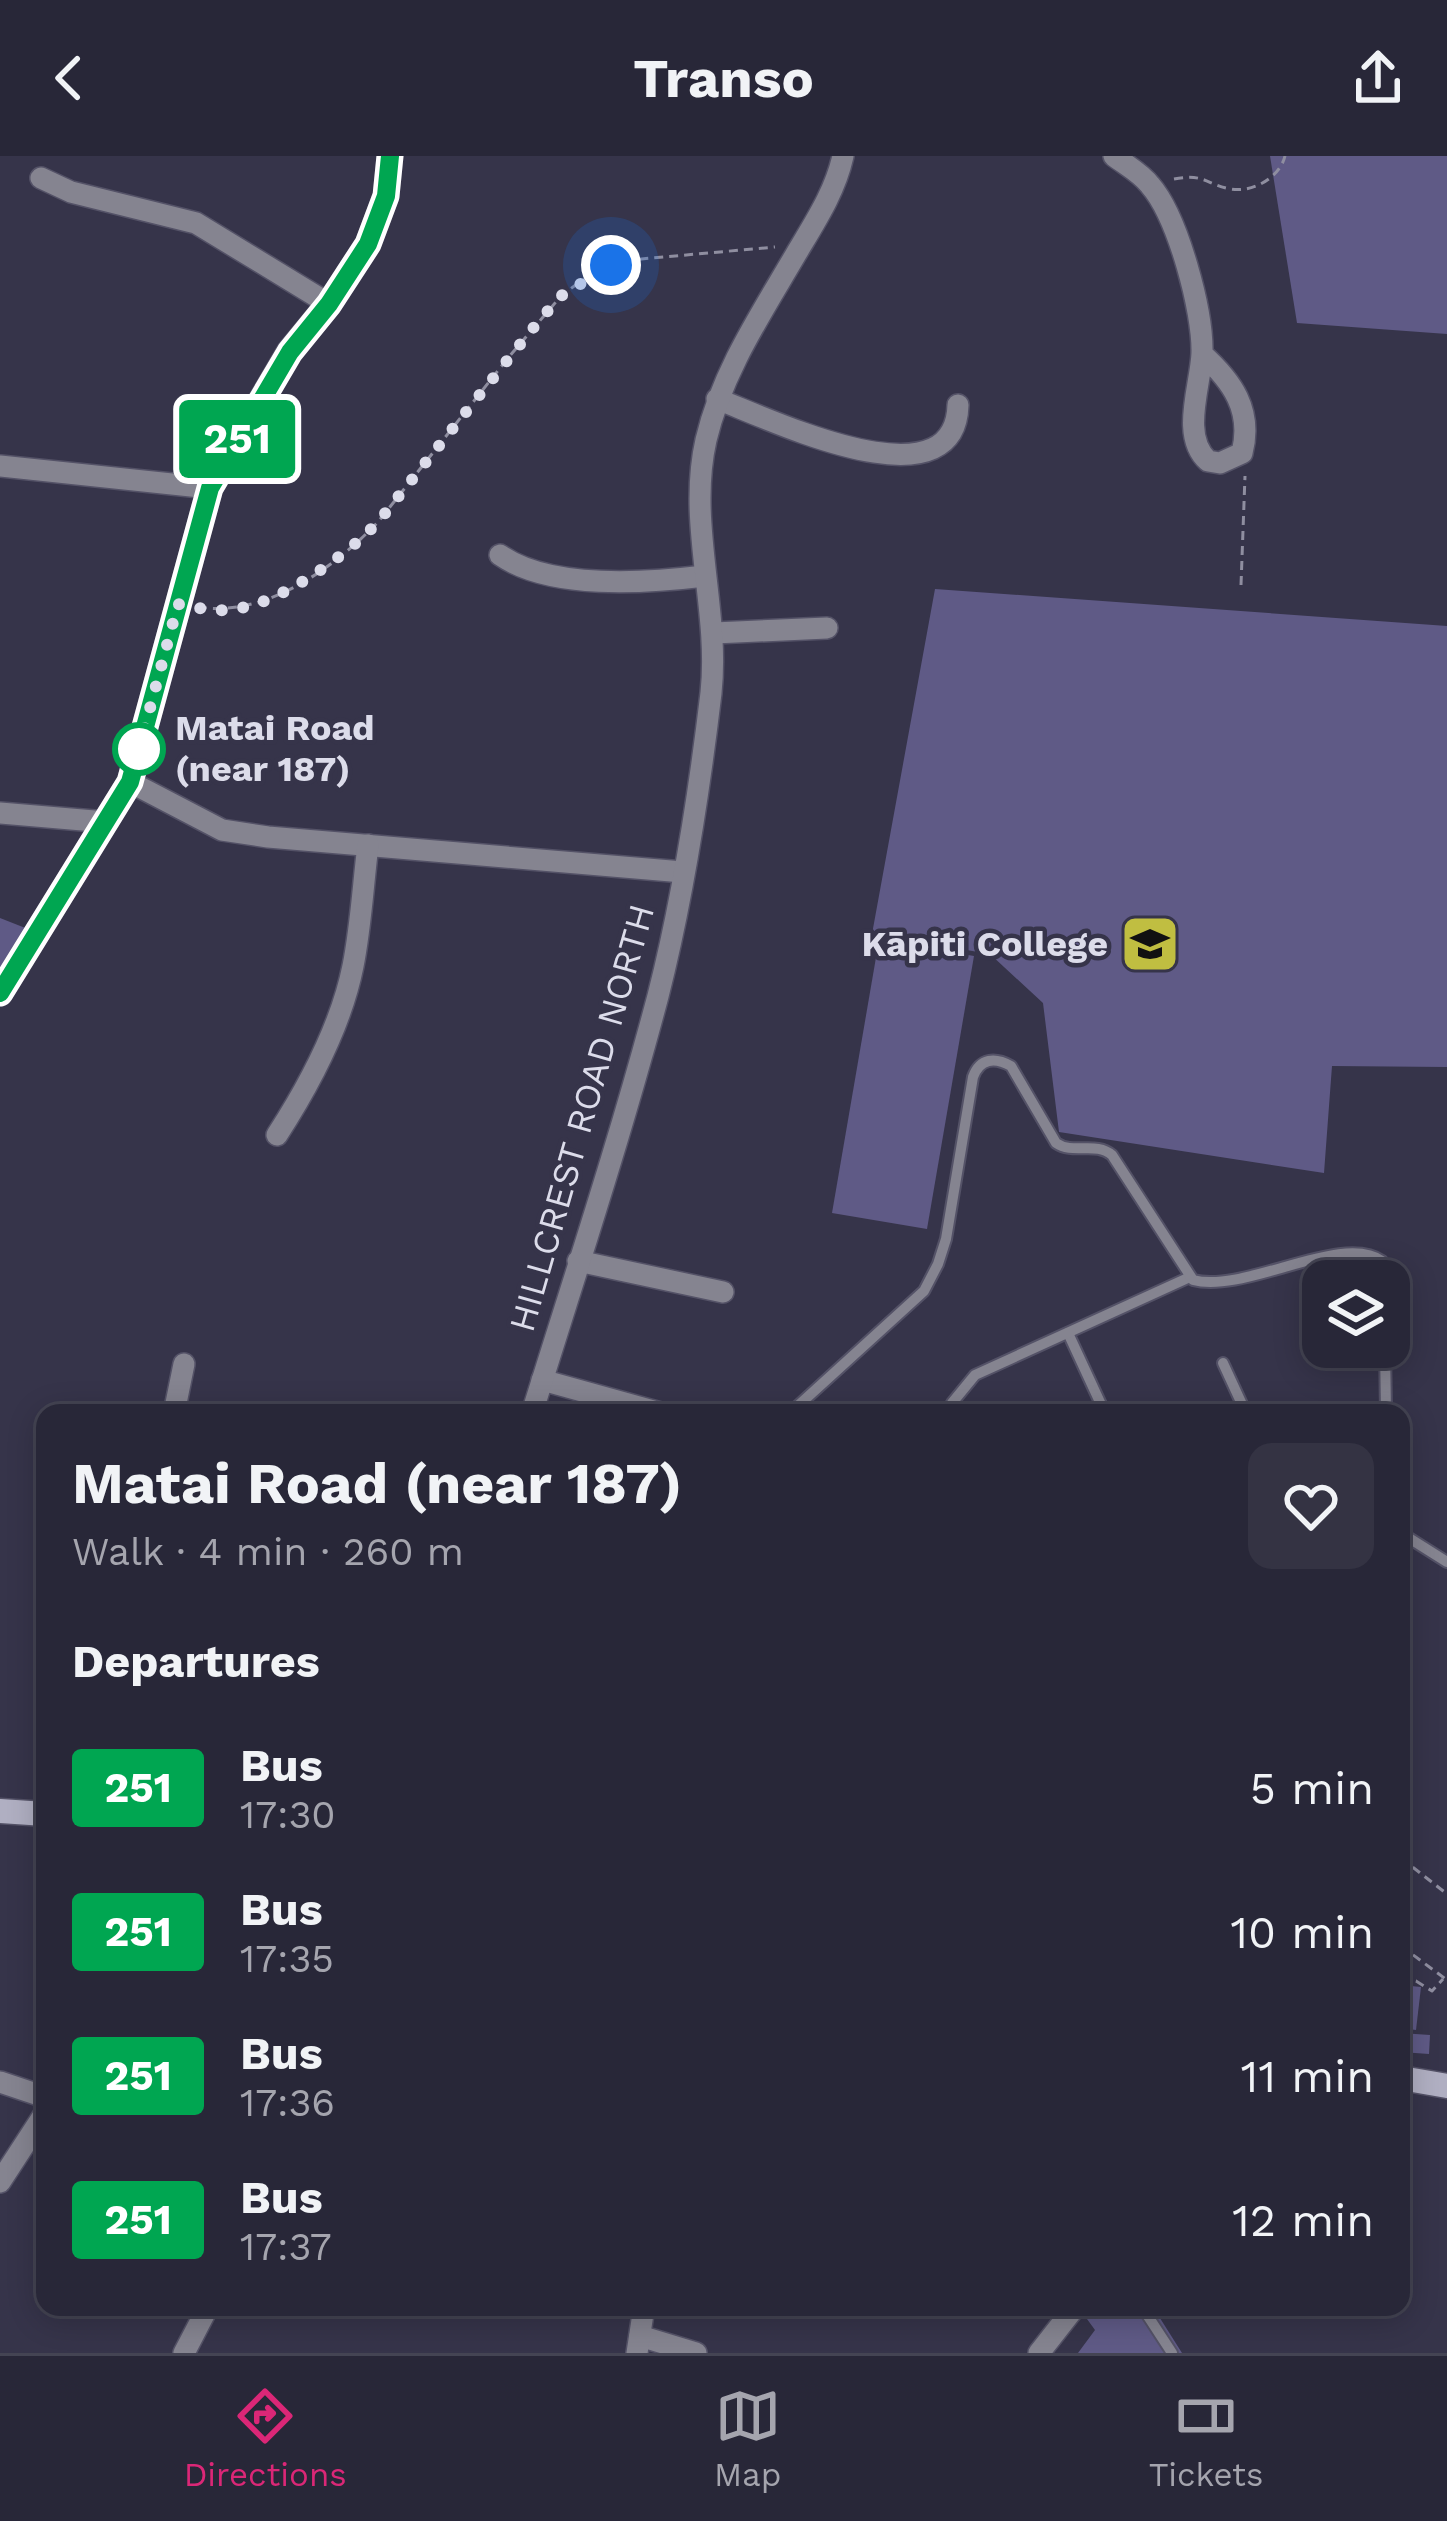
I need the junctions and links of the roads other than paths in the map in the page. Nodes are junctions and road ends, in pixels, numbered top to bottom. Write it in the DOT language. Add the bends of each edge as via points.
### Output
graph roads {
  1 [pos="390,156"];
  2 [pos="843,156"];
  3 [pos="1114,156"];
  4 [pos="41,178"];
  5 [pos="329,304"];
  6 [pos="1202,354"];
  7 [pos="717,399"];
  8 [pos="958,405"];
  9 [pos="0,466"];
  10 [pos="210,488"];
  11 [pos="500,555"];
  12 [pos="705,575"];
  13 [pos="827,628"];
  14 [pos="714,633"];
  15 [pos="130,782"];
  16 [pos="0,812"];
  17 [pos="106,822"];
  18 [pos="368,845"];
  19 [pos="683,872"];
  20 [pos="0,993"];
  21 [pos="277,1135"];
  22 [pos="1319,1260"];
  23 [pos="1380,1260"];
  24 [pos="578,1261"];
  25 [pos="1302,1262"];
  26 [pos="1190,1277"];
  27 [pos="723,1292"];
  28 [pos="1068,1333"];
  29 [pos="1223,1363"];
  30 [pos="184,1364"];
  31 [pos="1385,1368"];
  32 [pos="542,1380"];
  33 [pos="952,1403"];
  34 [pos="176,1404"];
  35 [pos="535,1404"];
  36 [pos="629,1404"];
  37 [pos="800,1404"];
  38 [pos="1101,1404"];
  39 [pos="1242,1404"];
  40 [pos="1385,1404"];
  41 [pos="1410,1539"];
  42 [pos="1447,1562"];
  43 [pos="0,1811"];
  44 [pos="36,1813"];
  45 [pos="1410,2080"];
  46 [pos="0,2082"];
  47 [pos="1446,2089"];
  48 [pos="36,2094"];
  49 [pos="36,2127"];
  50 [pos="0,2182"];
  51 [pos="203,2316"];
  52 [pos="1069,2316"];
  53 [pos="1148,2316"];
  54 [pos="639,2345"];
  55 [pos="184,2353"];
  56 [pos="696,2353"];
  57 [pos="1040,2353"];
  58 [pos="1172,2353"];
  1 -- 5 [label="street" via="377,224"];
  2 -- 7 [label="street, HILLCREST ROAD NORTH" via="829,198"];
  3 -- 6 [label="street" via="1152,186 1180,239"];
  4 -- 5 [label="street" via="196,223"];
  5 -- 10 [label="street" via="290,352"];
  7 -- 8 [label="street" via="846,447 904,455 945,443"];
  7 -- 12 [label="street, HILLCREST ROAD NORTH" via="702,482"];
  9 -- 10 [label="street"];
  10 -- 15 [label="street"];
  11 -- 12 [label="street" via="567,578"];
  12 -- 14 [label="street, HILLCREST ROAD NORTH"];
  13 -- 14 [label="street"];
  14 -- 19 [label="street, HILLCREST ROAD NORTH"];
  15 -- 17 [label="street"];
  15 -- 18 [label="street" via="222,830"];
  16 -- 17 [label="street"];
  17 -- 20 [label="street"];
  18 -- 19 [label="street"];
  18 -- 21 [label="street" via="339,1013"];
  19 -- 24 [label="street, HILLCREST ROAD NORTH" via="658,994"];
  22 -- 23 [label="lane"];
  24 -- 27 [label="street"];
  24 -- 32 [label="street, HILLCREST ROAD NORTH"];
  25 -- 26 [label="lane" via="1231,1283"];
  26 -- 28 [label="lane"];
  26 -- 37 [label="lane" via="1112,1155 1056,1143 1011,1066 988,1061 973,1077 946,1239 924,1291"];
  28 -- 33 [label="lane" via="975,1375"];
  28 -- 38 [label="lane"];
  29 -- 39 [label="lane"];
  30 -- 34 [label="street"];
  31 -- 40 [label="lane"];
  32 -- 35 [label="street, HILLCREST ROAD NORTH"];
  32 -- 36 [label="street"];
  41 -- 42 [label="lane"];
  43 -- 44 [label="street"];
  45 -- 47 [label="street"];
  46 -- 48 [label="street"];
  49 -- 50 [label="street"];
  51 -- 55 [label="street"];
  52 -- 57 [label="street"];
  53 -- 58 [label="lane"];
  54 -- 56 [label="street"];
}
